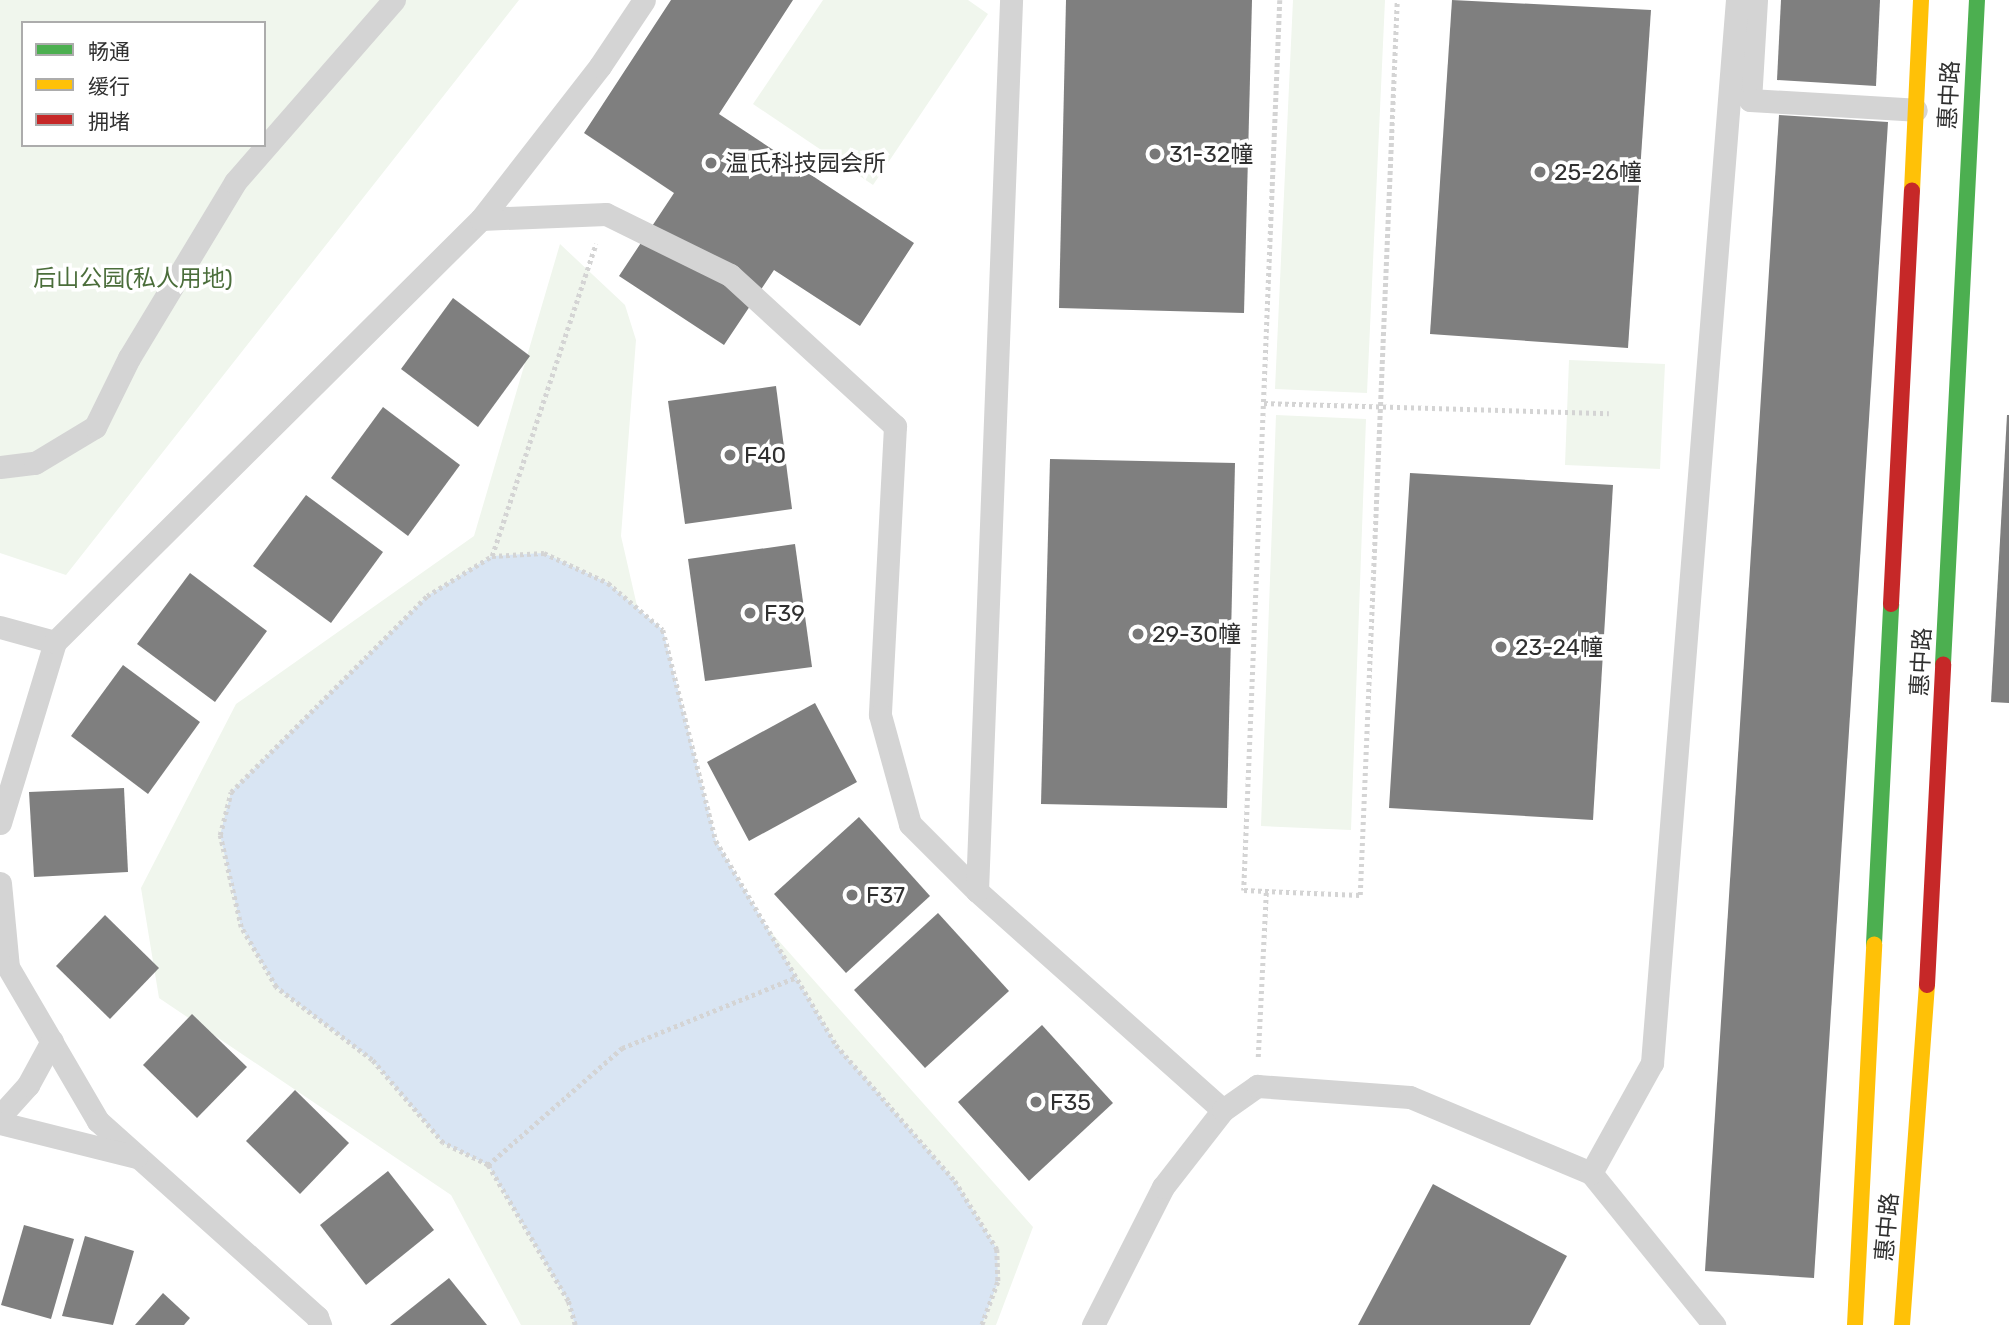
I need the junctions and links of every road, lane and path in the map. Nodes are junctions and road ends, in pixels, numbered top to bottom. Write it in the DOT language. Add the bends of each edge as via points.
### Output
graph roads {
  1 [pos="394,0"];
  2 [pos="645,0"];
  3 [pos="1011,0"];
  4 [pos="1280,0"];
  5 [pos="1397,0"];
  6 [pos="1737,0"];
  7 [pos="1756,0"];
  8 [pos="1921,0"];
  9 [pos="1977,0"];
  10 [pos="1916,110"];
  11 [pos="266,147"];
  12 [pos="266,147"];
  13 [pos="606,214"];
  14 [pos="481,219"];
  15 [pos="1264,403"];
  16 [pos="1381,406"];
  17 [pos="1609,413"];
  18 [pos="0,467"];
  19 [pos="492,556"];
  20 [pos="0,627"];
  21 [pos="55,642"];
  22 [pos="0,823"];
  23 [pos="0,883"];
  24 [pos="977,891"];
  25 [pos="1266,891"];
  26 [pos="797,977"];
  27 [pos="52,1041"];
  28 [pos="1257,1086"];
  29 [pos="1223,1110"];
  30 [pos="0,1116"];
  31 [pos="0,1123"];
  32 [pos="139,1158"];
  33 [pos="488,1165"];
  34 [pos="1591,1173"];
  35 [pos="320,1325"];
  36 [pos="575,1325"];
  37 [pos="982,1325"];
  38 [pos="1093,1325"];
  39 [pos="1714,1325"];
  40 [pos="1855,1325"];
  41 [pos="1902,1325"];
  1 -- 12 [label="lane"];
  2 -- 14 [label="lane"];
  3 -- 24 [label="lane"];
  4 -- 15 [label="path"];
  5 -- 16 [label="path"];
  6 -- 34 [label="lane" via="1652,1063"];
  7 -- 10 [label="lane" via="1750,100"];
  8 -- 10 [label="street, 惠中路"];
  9 -- 41 [label="street, 惠中路" via="1922,1083"];
  10 -- 40 [label="street, 惠中路"];
  11 -- 18 [label="lane" via="235,182 129,358 95,427 35,463"];
  13 -- 14 [label="lane"];
  13 -- 19 [label="path"];
  13 -- 24 [label="lane" via="730,275 895,426 880,715 910,824"];
  14 -- 21 [label="lane"];
  15 -- 16 [label="path"];
  15 -- 25 [label="path" via="1244,890"];
  16 -- 17 [label="path"];
  16 -- 25 [label="path" via="1360,895"];
  19 -- 26 [label="path" via="544,554 608,583 663,630 716,841"];
  19 -- 33 [label="path" via="427,596 231,792 220,835 241,927 276,987 372,1060 443,1143"];
  20 -- 21 [label="lane"];
  21 -- 22 [label="lane"];
  23 -- 27 [label="lane" via="8,967"];
  24 -- 29 [label="lane"];
  25 -- 28 [label="path"];
  26 -- 33 [label="path" via="622,1048"];
  26 -- 37 [label="path" via="836,1045 955,1181 997,1249 998,1282"];
  27 -- 30 [label="lane" via="28,1085"];
  27 -- 32 [label="lane" via="98,1121"];
  28 -- 29 [label="lane"];
  28 -- 34 [label="lane" via="1410,1097"];
  29 -- 38 [label="lane" via="1163,1187"];
  31 -- 32 [label="lane"];
  32 -- 35 [label="lane" via="317,1317"];
  33 -- 36 [label="path" via="568,1301"];
  34 -- 39 [label="lane"];
}
